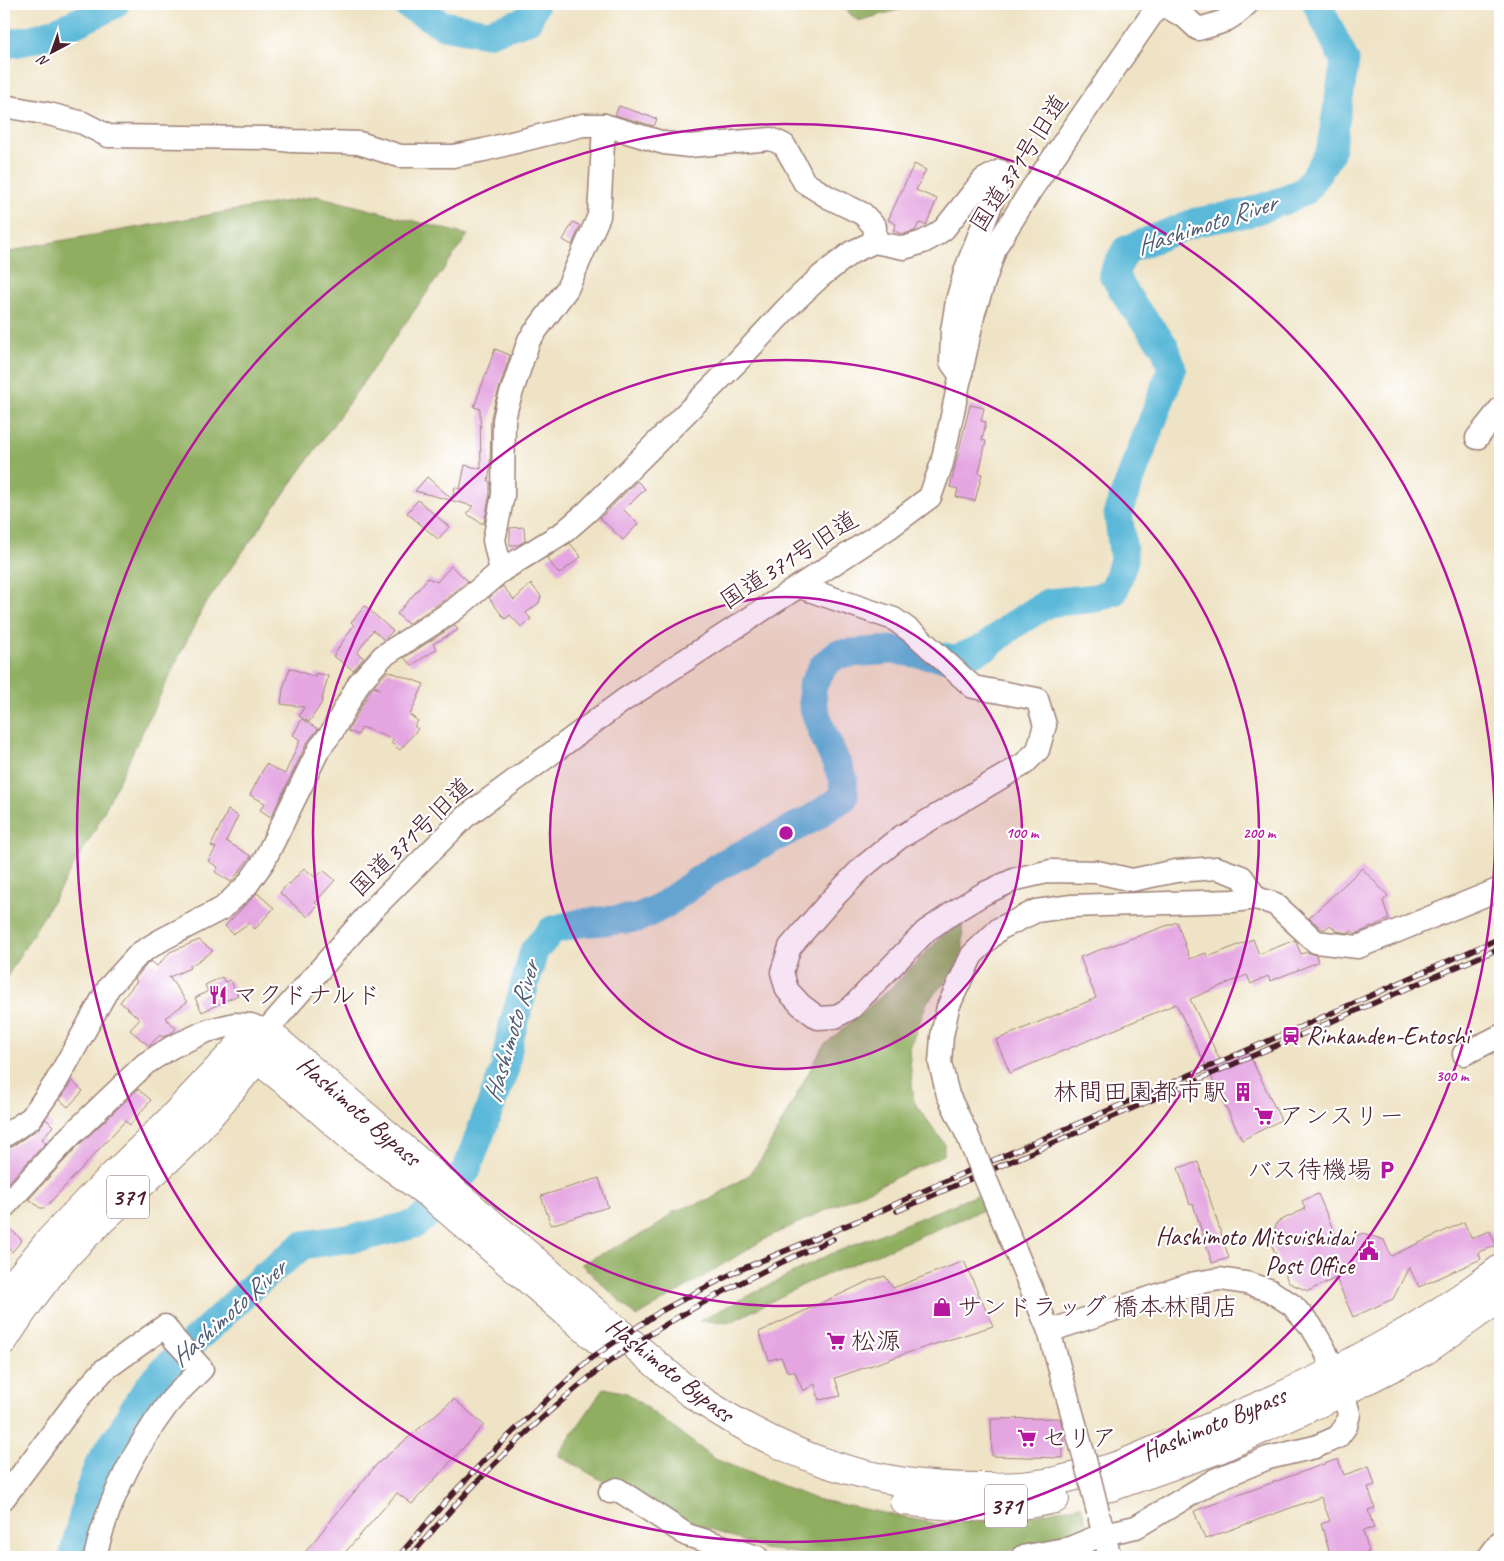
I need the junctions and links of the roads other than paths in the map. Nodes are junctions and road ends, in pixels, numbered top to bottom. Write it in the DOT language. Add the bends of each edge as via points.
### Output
graph roads {
  1 [pos="1160,4"];
  2 [pos="1248,4"];
  3 [pos="4,106"];
  4 [pos="604,125"];
  5 [pos="874,242"];
  6 [pos="961,376"];
  7 [pos="1500,409"];
  8 [pos="1477,438"];
  9 [pos="501,571"];
  10 [pos="800,587"];
  11 [pos="1500,889"];
  12 [pos="1256,898"];
  13 [pos="1500,1036"];
  14 [pos="256,1044"];
  15 [pos="1464,1054"];
  16 [pos="4,1136"];
  17 [pos="4,1206"];
  18 [pos="1500,1269"];
  19 [pos="4,1296"];
  20 [pos="1500,1298"];
  21 [pos="1049,1331"];
  22 [pos="4,1340"];
  23 [pos="1339,1382"];
  24 [pos="610,1492"];
  25 [pos="4,1498"];
  26 [pos="1104,1534"];
  27 [pos="1500,1542"];
  28 [pos="96,1557"];
  29 [pos="756,1557"];
  30 [pos="1022,1557"];
  31 [pos="1110,1557"];
  32 [pos="1489,1557"];
  1 -- 2 [label="street" via="1185,17 1198,29 1224,22"];
  1 -- 6 [label="street, 国道371号旧道" via="996,246 974,312"];
  3 -- 4 [label="street" via="83,123 108,136 359,143 400,156 425,157 453,156 583,125"];
  4 -- 5 [label="street" via="664,144 689,146 771,139 784,145 804,182 862,214 875,226"];
  4 -- 9 [label="street" via="599,216 566,289 529,340 507,406 503,494 494,540"];
  5 -- 6 [label="street" via="904,248 934,236 944,229 983,180 1000,170 995,194 957,301 951,362"];
  5 -- 9 [label="street" via="852,252 801,294 588,512 564,532"];
  6 -- 10 [label="street, 国道371号旧道" via="942,463 930,497"];
  7 -- 8 [label="street"];
  9 -- 16 [label="street" via="454,610 383,656 359,683 319,749 264,861 247,885 223,908 140,953 109,987 56,1082 31,1118"];
  10 -- 12 [label="street" via="894,619 973,687 1037,699 1045,725 1038,750 1024,764 899,838 863,867 790,947 782,972 787,990 818,1018 835,1017 852,1008 926,931 975,899 1016,879 1051,871 1097,872 1132,880 1176,871 1218,868 1242,877"];
  10 -- 14 [label="street, 国道371号旧道" via="624,700 464,817 372,910"];
  11 -- 12 [label="street" via="1358,947 1316,942 1275,904"];
  12 -- 21 [label="street, bridge" via="1072,906 1036,911 999,929 972,955 948,1007 940,1063 948,1095"];
  13 -- 15 [label="street"];
  14 -- 17 [label="street" via="251,1025 235,1024 207,1031 145,1064 67,1139"];
  14 -- 19 [label="highway, 371" via="166,1124 88,1200"];
  14 -- 22 [label="highway, Hashimoto Bypass / 371" via="192,1136 67,1254"];
  14 -- 23 [label="highway, Hashimoto Bypass / 371" via="312,1086 538,1277 689,1392 752,1431 833,1466 927,1485 970,1487 1046,1483 1110,1468 1236,1416"];
  18 -- 23 [label="highway, Hashimoto Bypass / 371"];
  20 -- 23 [label="highway, Hashimoto Bypass / 371" via="1426,1350"];
  21 -- 23 [label="street" via="1195,1283 1220,1279 1269,1290 1292,1304 1311,1326"];
  21 -- 26 [label="street, bridge"];
  23 -- 26 [label="street" via="1349,1414 1346,1426 1338,1436 1315,1447 1268,1458 1224,1476 1136,1527"];
  24 -- 29 [label="street" via="617,1490 687,1535"];
  25 -- 28 [label="street" via="80,1395 104,1370 165,1326 202,1368 166,1407 128,1467 101,1533"];
  26 -- 30 [label="street" via="1070,1548"];
  26 -- 31 [label="street"];
  27 -- 32 [label="street"];
}
